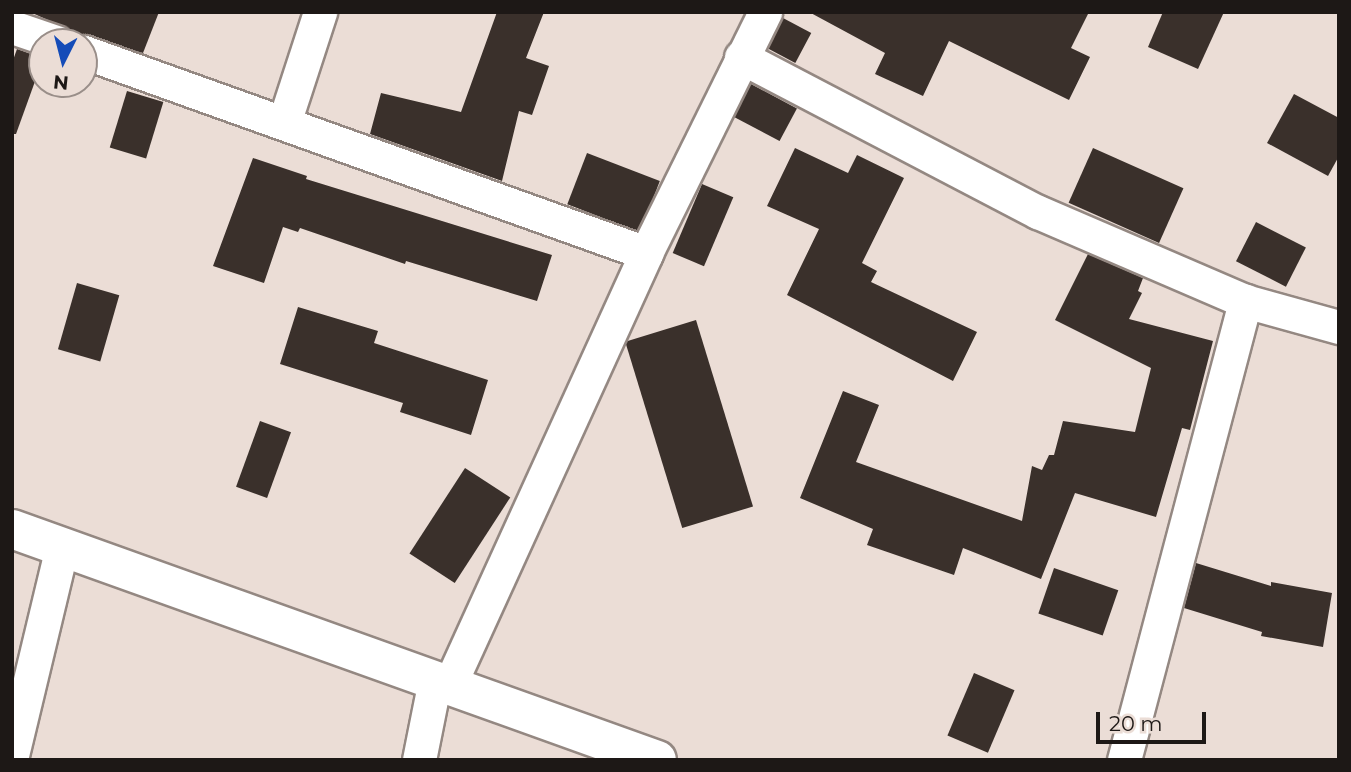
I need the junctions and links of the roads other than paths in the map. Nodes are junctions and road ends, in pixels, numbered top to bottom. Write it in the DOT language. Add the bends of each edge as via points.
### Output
graph roads {
  1 [pos="320,12"];
  2 [pos="765,12"];
  3 [pos="98,57"];
  4 [pos="741,57"];
  5 [pos="284,123"];
  6 [pos="646,253"];
  7 [pos="1245,301"];
  8 [pos="1339,327"];
  9 [pos="12,528"];
  10 [pos="62,546"];
  11 [pos="442,683"];
  12 [pos="12,755"];
  13 [pos="419,760"];
  14 [pos="657,760"];
  15 [pos="1124,760"];
  1 -- 5 [label="street"];
  2 -- 4 [label="street"];
  3 -- 5 [label="street"];
  4 -- 6 [label="street"];
  4 -- 7 [label="street" via="1038,212"];
  5 -- 6 [label="street"];
  6 -- 11 [label="street"];
  7 -- 8 [label="street"];
  7 -- 15 [label="street"];
  9 -- 10 [label="street"];
  10 -- 11 [label="street"];
  10 -- 12 [label="street"];
  11 -- 13 [label="street"];
  11 -- 14 [label="street"];
}
